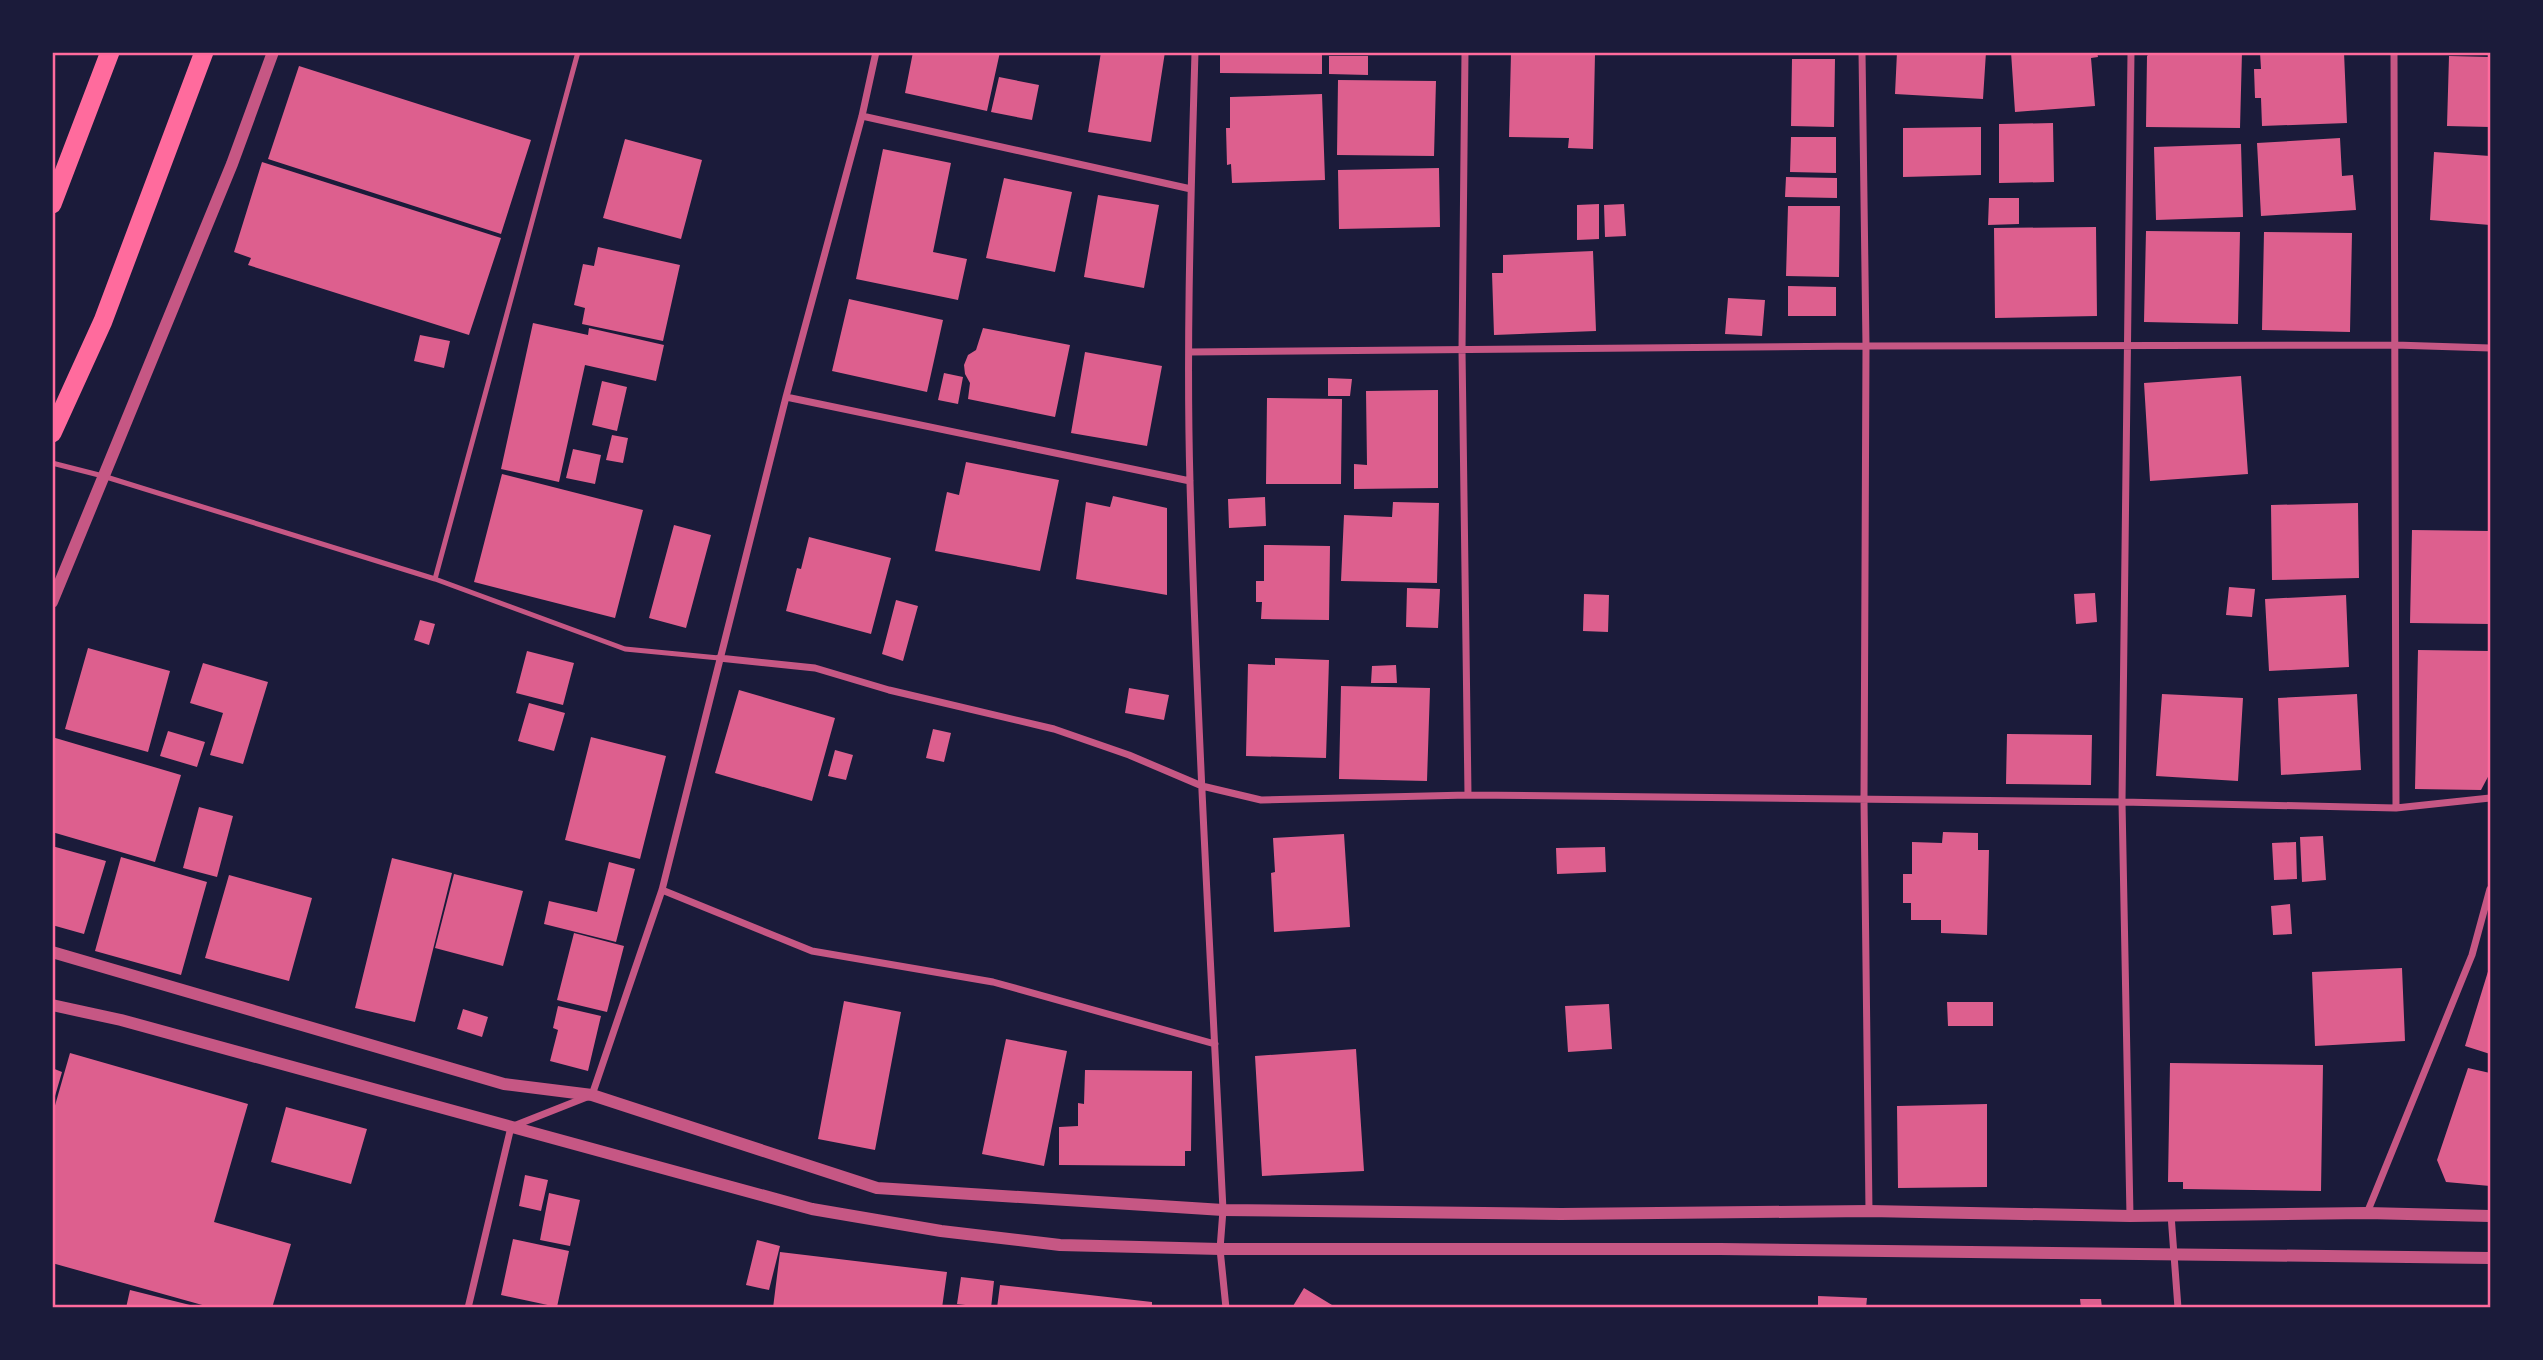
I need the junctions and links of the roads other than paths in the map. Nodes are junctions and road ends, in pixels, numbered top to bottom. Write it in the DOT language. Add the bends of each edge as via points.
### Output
graph roads {
  1 [pos="110,52"];
  2 [pos="204,52"];
  3 [pos="273,52"];
  4 [pos="578,52"];
  5 [pos="876,52"];
  6 [pos="1195,52"];
  7 [pos="1465,52"];
  8 [pos="1862,52"];
  9 [pos="2131,52"];
  10 [pos="2394,52"];
  11 [pos="862,116"];
  12 [pos="1191,189"];
  13 [pos="52,204"];
  14 [pos="2395,345"];
  15 [pos="1866,346"];
  16 [pos="2127,346"];
  17 [pos="2490,348"];
  18 [pos="1462,350"];
  19 [pos="1189,352"];
  20 [pos="786,397"];
  21 [pos="52,433"];
  22 [pos="52,463"];
  23 [pos="103,476"];
  24 [pos="1190,481"];
  25 [pos="435,579"];
  26 [pos="52,602"];
  27 [pos="719,658"];
  28 [pos="1202,786"];
  29 [pos="1468,795"];
  30 [pos="2490,798"];
  31 [pos="1864,800"];
  32 [pos="2122,802"];
  33 [pos="2396,808"];
  34 [pos="2490,889"];
  35 [pos="662,890"];
  36 [pos="52,951"];
  37 [pos="52,1004"];
  38 [pos="1215,1044"];
  39 [pos="592,1094"];
  40 [pos="511,1127"];
  41 [pos="1223,1210"];
  42 [pos="1869,1211"];
  43 [pos="2367,1213"];
  44 [pos="2171,1214"];
  45 [pos="2130,1216"];
  46 [pos="2490,1216"];
  47 [pos="1220,1249"];
  48 [pos="2174,1254"];
  49 [pos="2490,1258"];
  50 [pos="468,1307"];
  51 [pos="1226,1307"];
  52 [pos="2178,1307"];
  1 -- 13 [label="highway"];
  2 -- 21 [label="highway" via="103,321"];
  3 -- 23 [label="street" via="232,164"];
  4 -- 25 [label="lane"];
  5 -- 11 [label="street"];
  6 -- 12 [label="street"];
  7 -- 18 [label="street"];
  8 -- 15 [label="street"];
  9 -- 16 [label="street"];
  10 -- 14 [label="street"];
  11 -- 12 [label="street"];
  11 -- 20 [label="street"];
  12 -- 19 [label="street"];
  14 -- 16 [label="street"];
  14 -- 17 [label="street"];
  14 -- 33 [label="street"];
  15 -- 16 [label="street"];
  15 -- 18 [label="street"];
  15 -- 31 [label="street"];
  16 -- 32 [label="street"];
  18 -- 19 [label="street"];
  18 -- 29 [label="street"];
  19 -- 24 [label="street"];
  20 -- 24 [label="street"];
  20 -- 27 [label="street"];
  22 -- 23 [label="lane"];
  23 -- 25 [label="lane"];
  23 -- 26 [label="street"];
  24 -- 28 [label="street"];
  25 -- 27 [label="lane" via="625,649"];
  27 -- 28 [label="street" via="815,668 1054,729"];
  27 -- 35 [label="street"];
  28 -- 29 [label="street" via="1261,800"];
  28 -- 38 [label="street"];
  29 -- 31 [label="street"];
  30 -- 33 [label="street"];
  31 -- 32 [label="street"];
  31 -- 42 [label="street"];
  32 -- 33 [label="street"];
  32 -- 45 [label="street"];
  34 -- 43 [label="street" via="2472,954"];
  35 -- 38 [label="street" via="812,951 993,982"];
  35 -- 39 [label="street"];
  36 -- 39 [label="street" via="504,1084"];
  37 -- 40 [label="street"];
  38 -- 41 [label="street"];
  39 -- 40 [label="street"];
  39 -- 41 [label="street" via="877,1188"];
  40 -- 47 [label="street" via="812,1209 902,1225 1060,1245"];
  40 -- 50 [label="street"];
  41 -- 42 [label="street"];
  41 -- 47 [label="street"];
  42 -- 45 [label="street"];
  43 -- 44 [label="street"];
  43 -- 46 [label="street"];
  44 -- 45 [label="street"];
  44 -- 48 [label="street"];
  47 -- 48 [label="street"];
  47 -- 51 [label="street"];
  48 -- 49 [label="street"];
  48 -- 52 [label="street"];
}
